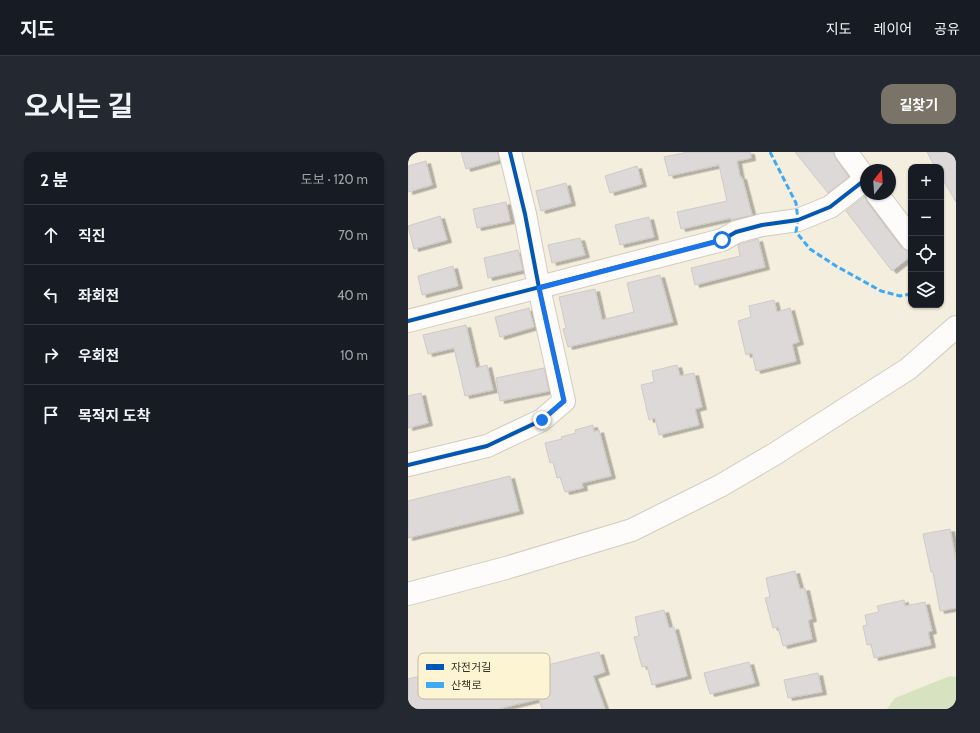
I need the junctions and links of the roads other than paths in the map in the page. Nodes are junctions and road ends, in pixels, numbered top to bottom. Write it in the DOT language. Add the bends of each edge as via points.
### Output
graph roads {
  1 [pos="510,152"];
  2 [pos="846,152"];
  3 [pos="860,171"];
  4 [pos="860,184"];
  5 [pos="882,200"];
  6 [pos="909,236"];
  7 [pos="539,288"];
  8 [pos="408,321"];
  9 [pos="956,327"];
  10 [pos="408,465"];
  11 [pos="408,594"];
  1 -- 7 [label="street"];
  2 -- 3 [label="street"];
  4 -- 7 [label="street" via="830,207 798,220 762,225 736,232 722,240"];
  5 -- 6 [label="street"];
  7 -- 8 [label="street"];
  7 -- 10 [label="street" via="564,401 542,420 486,446"];
  9 -- 11 [label="street" via="908,369 773,455 720,486 632,530"];
}
